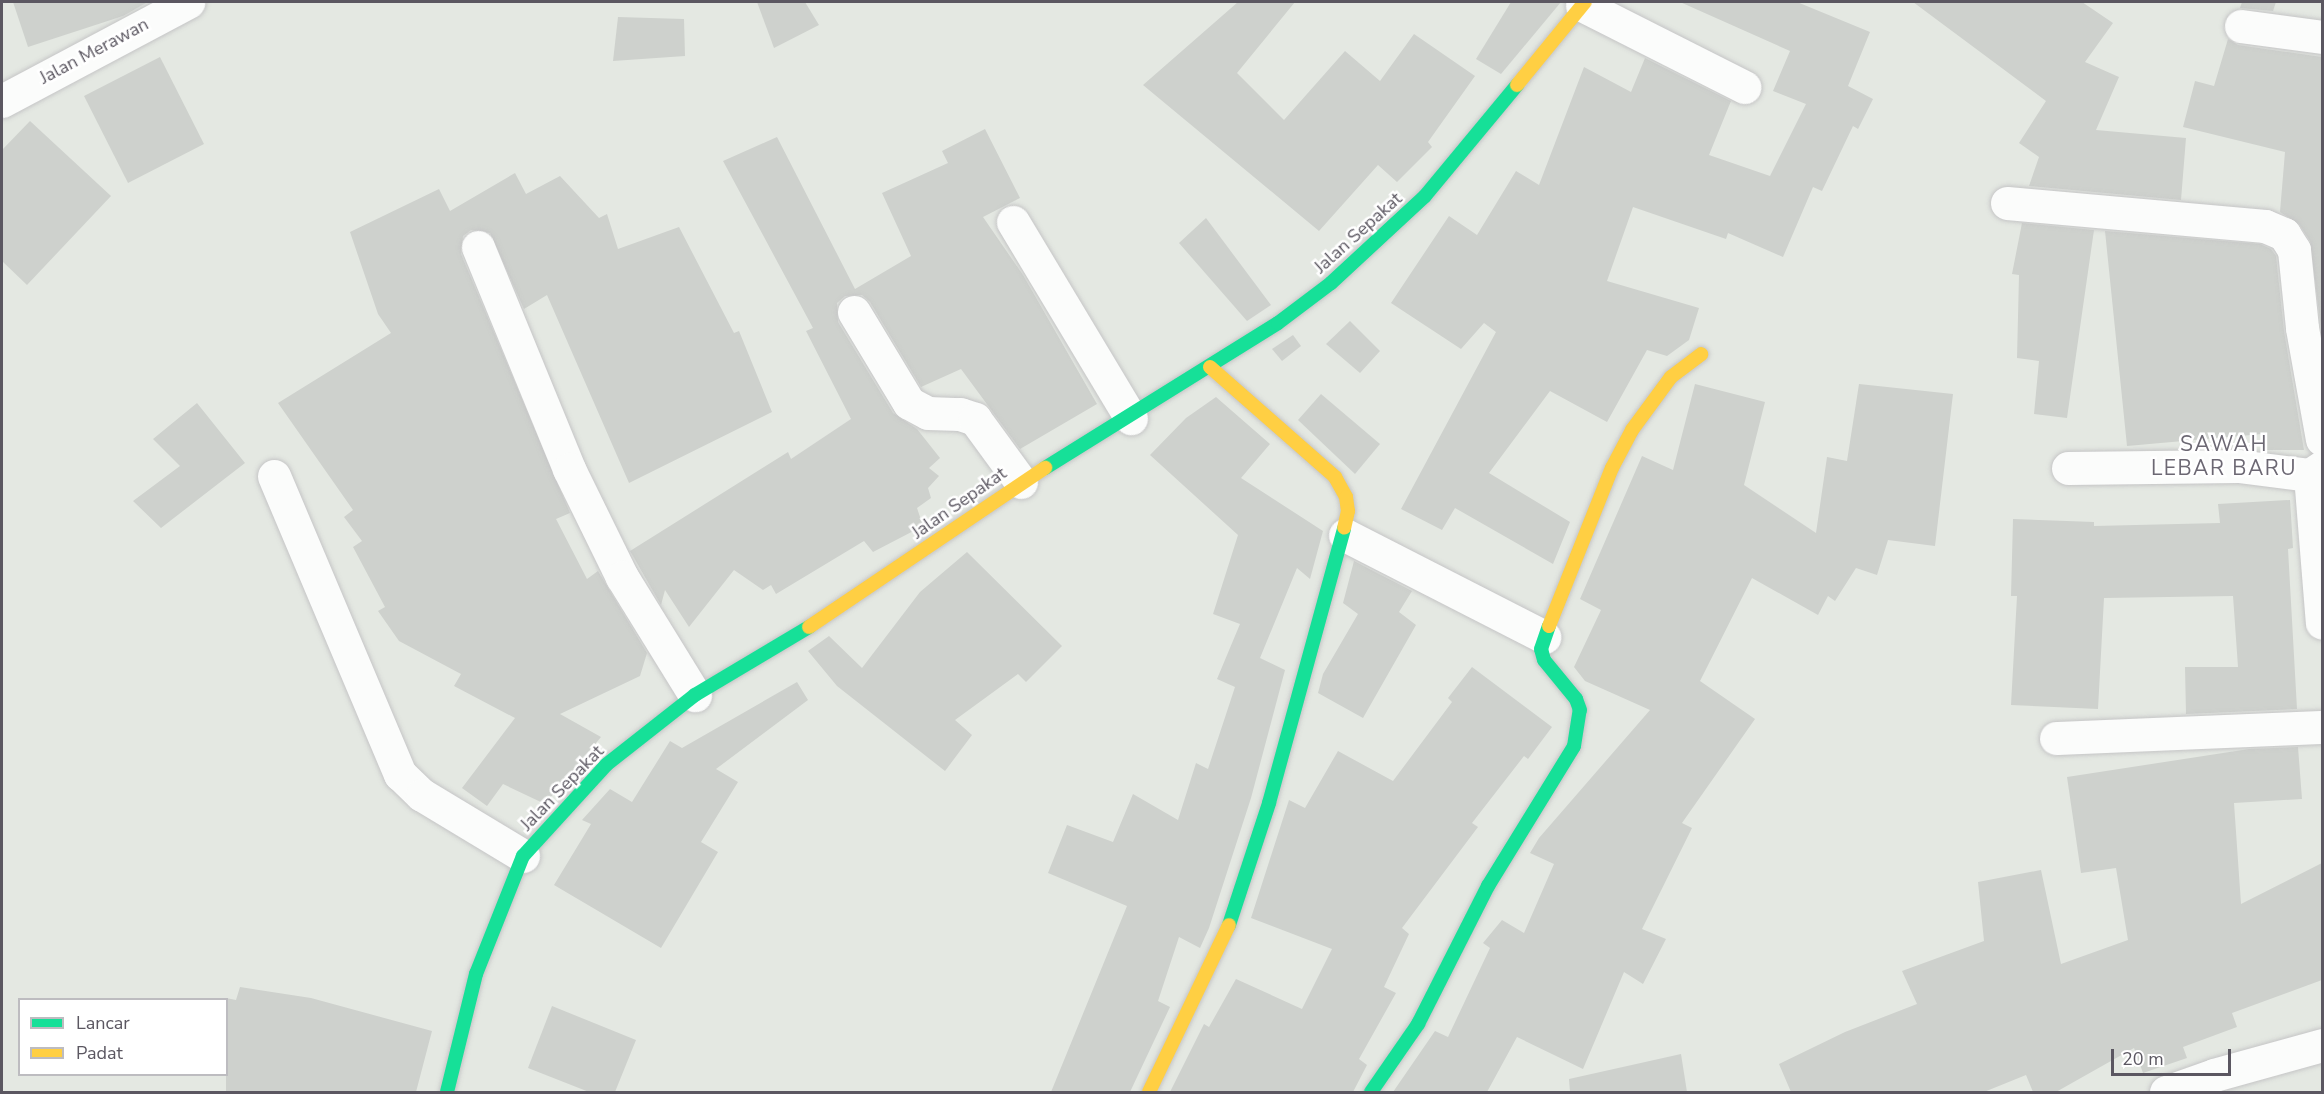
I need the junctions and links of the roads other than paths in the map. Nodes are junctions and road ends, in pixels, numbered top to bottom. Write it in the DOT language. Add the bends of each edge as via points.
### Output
graph roads {
  1 [pos="1583,3"];
  2 [pos="171,5"];
  3 [pos="2241,26"];
  4 [pos="2322,36"];
  5 [pos="1744,87"];
  6 [pos="2,101"];
  7 [pos="2007,203"];
  8 [pos="1013,222"];
  9 [pos="478,247"];
  10 [pos="854,312"];
  11 [pos="1701,354"];
  12 [pos="1210,367"];
  13 [pos="1131,418"];
  14 [pos="2322,439"];
  15 [pos="2068,468"];
  16 [pos="2316,471"];
  17 [pos="274,476"];
  18 [pos="1021,482"];
  19 [pos="1344,535"];
  20 [pos="2322,623"];
  21 [pos="1544,637"];
  22 [pos="695,695"];
  23 [pos="2322,727"];
  24 [pos="2056,738"];
  25 [pos="523,856"];
  26 [pos="2322,1045"];
  27 [pos="447,1092"];
  28 [pos="1149,1092"];
  29 [pos="1371,1092"];
  30 [pos="2166,1092"];
  1 -- 5 [label="street"];
  1 -- 12 [label="street, Jalan Sepakat" via="1477,138 1377,244 1278,323"];
  2 -- 6 [label="street, Jalan Merawan"];
  3 -- 4 [label="street"];
  7 -- 14 [label="street" via="2265,225 2284,234 2294,250 2302,328"];
  8 -- 13 [label="street"];
  9 -- 22 [label="street" via="574,479 622,577"];
  10 -- 18 [label="street" via="909,403 928,413 960,414 975,419"];
  11 -- 21 [label="street" via="1671,377 1632,430 1612,468"];
  12 -- 13 [label="street, Jalan Sepakat"];
  12 -- 19 [label="street" via="1335,477 1346,497"];
  13 -- 18 [label="street, Jalan Sepakat"];
  15 -- 16 [label="street" via="2238,466"];
  16 -- 20 [label="street"];
  17 -- 25 [label="street" via="400,774 422,795"];
  18 -- 22 [label="street, Jalan Sepakat" via="795,637"];
  19 -- 21 [label="street"];
  19 -- 28 [label="street" via="1269,803 1224,942"];
  21 -- 29 [label="street" via="1542,655 1576,699 1579,732 1568,758 1488,886 1418,1024"];
  22 -- 25 [label="street, Jalan Sepakat" via="606,765"];
  23 -- 24 [label="street"];
  25 -- 27 [label="street, Jalan Sepakat" via="476,974"];
  26 -- 30 [label="street"];
}
